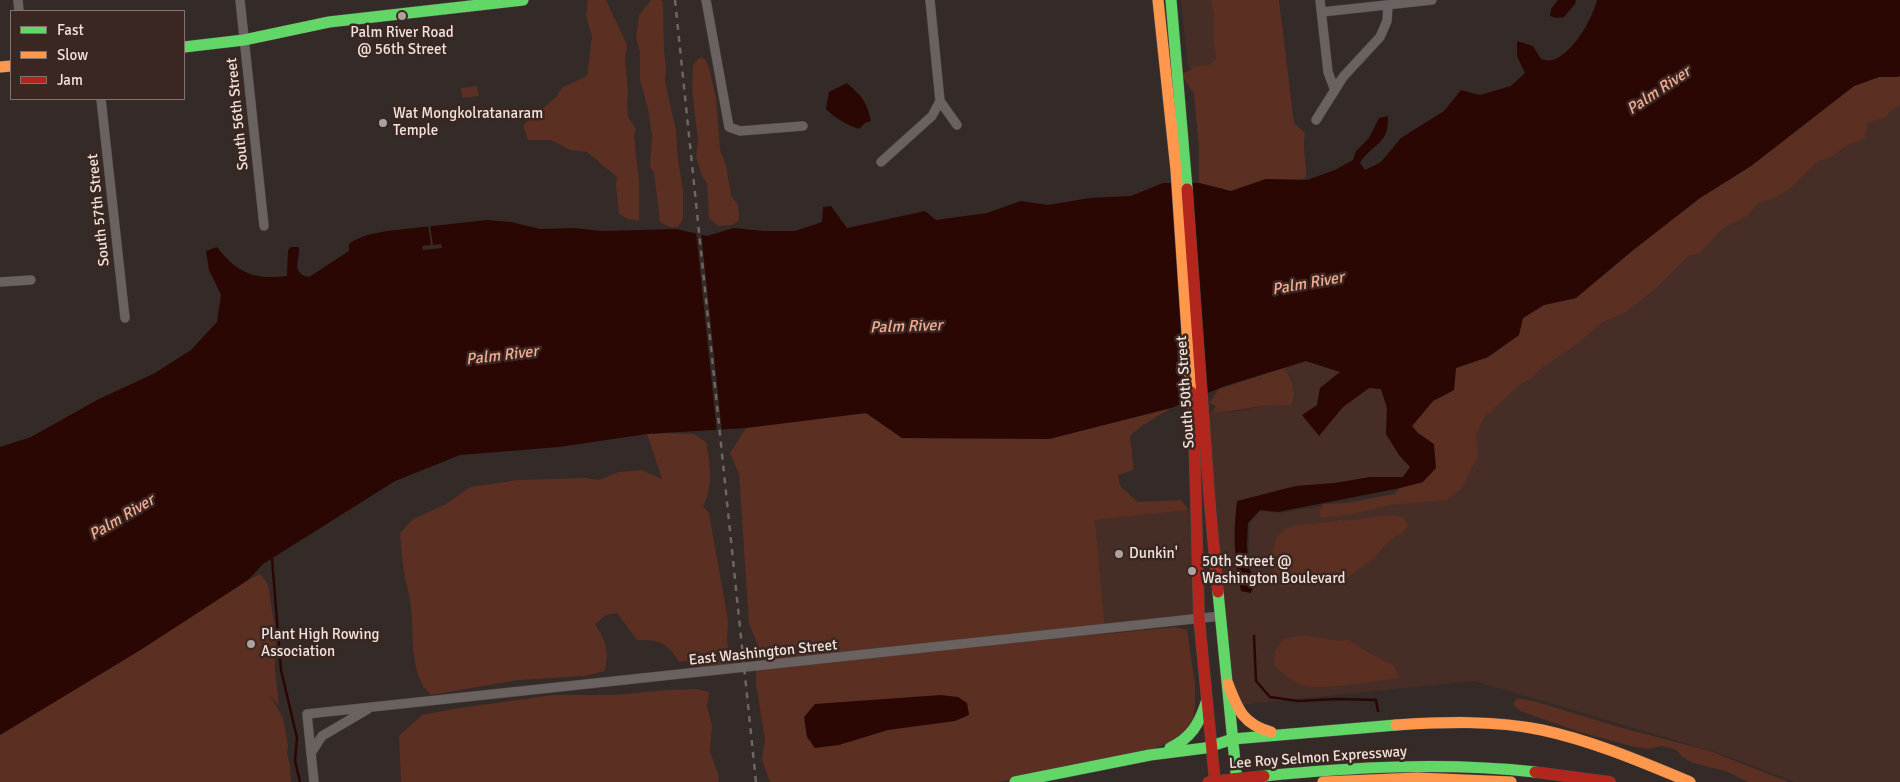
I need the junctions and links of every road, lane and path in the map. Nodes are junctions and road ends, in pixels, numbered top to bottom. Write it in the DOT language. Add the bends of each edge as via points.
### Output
graph roads {
  1 [pos="240,0"];
  2 [pos="523,0"];
  3 [pos="706,0"];
  4 [pos="930,0"];
  5 [pos="1158,0"];
  6 [pos="1171,0"];
  7 [pos="1320,0"];
  8 [pos="1432,0"];
  9 [pos="1388,6"];
  10 [pos="1322,12"];
  11 [pos="244,40"];
  12 [pos="185,46"];
  13 [pos="1334,88"];
  14 [pos="100,100"];
  15 [pos="940,102"];
  16 [pos="1316,120"];
  17 [pos="803,126"];
  18 [pos="956,126"];
  19 [pos="881,162"];
  20 [pos="1181,169"];
  21 [pos="264,226"];
  22 [pos="31,280"];
  23 [pos="0,282"];
  24 [pos="125,318"];
  25 [pos="1199,428"];
  26 [pos="1221,616"];
  27 [pos="1199,618"];
  28 [pos="1228,684"];
  29 [pos="1206,703"];
  30 [pos="373,707"];
  31 [pos="1282,733"];
  32 [pos="1233,739"];
  33 [pos="1211,746"];
  34 [pos="311,753"];
  35 [pos="1150,756"];
  36 [pos="314,782"];
  37 [pos="1014,782"];
  38 [pos="1208,782"];
  39 [pos="1215,782"];
  40 [pos="1237,782"];
  41 [pos="1323,782"];
  42 [pos="1511,782"];
  43 [pos="1610,782"];
  44 [pos="1690,782"];
  1 -- 11 [label="street, South 56th Street"];
  2 -- 11 [label="main road" via="329,22"];
  3 -- 17 [label="street" via="729,127 740,131"];
  4 -- 15 [label="street"];
  5 -- 20 [label="main road, South 50th Street"];
  6 -- 20 [label="main road, South 50th Street"];
  7 -- 10 [label="street"];
  8 -- 9 [label="street"];
  9 -- 10 [label="street"];
  9 -- 13 [label="street" via="1387,21 1380,37"];
  10 -- 13 [label="street" via="1328,72"];
  11 -- 12 [label="main road"];
  11 -- 21 [label="street, South 56th Street"];
  13 -- 16 [label="street"];
  14 -- 24 [label="street, South 57th Street"];
  15 -- 18 [label="street"];
  15 -- 19 [label="street" via="932,116"];
  20 -- 25 [label="main road, South 50th Street"];
  22 -- 23 [label="street"];
  25 -- 26 [label="main road, South 50th Street"];
  25 -- 27 [label="main road, South 50th Street"];
  26 -- 27 [label="street, East Washington Street"];
  26 -- 28 [label="main road, South 50th Street"];
  27 -- 29 [label="main road, South 50th Street"];
  27 -- 30 [label="street, East Washington Street"];
  28 -- 31 [label="main road" via="1238,710 1250,724"];
  28 -- 32 [label="main road, South 50th Street"];
  29 -- 33 [label="main road, South 50th Street"];
  29 -- 35 [label="main road" via="1196,728 1187,740"];
  30 -- 34 [label="street" via="322,736"];
  30 -- 34 [label="street, East Washington Street" via="307,714"];
  31 -- 32 [label="main road"];
  31 -- 44 [label="main road" via="1439,722 1511,726 1598,745"];
  32 -- 33 [label="main road"];
  32 -- 40 [label="main road, South 50th Street"];
  33 -- 35 [label="main road"];
  33 -- 39 [label="main road, South 50th Street"];
  34 -- 36 [label="street"];
  35 -- 37 [label="main road"];
  38 -- 43 [label="main road, Lee Roy Selmon Expressway, bridge" via="1333,769 1399,766 1554,774"];
  41 -- 42 [label="main road" via="1430,778"];
}
